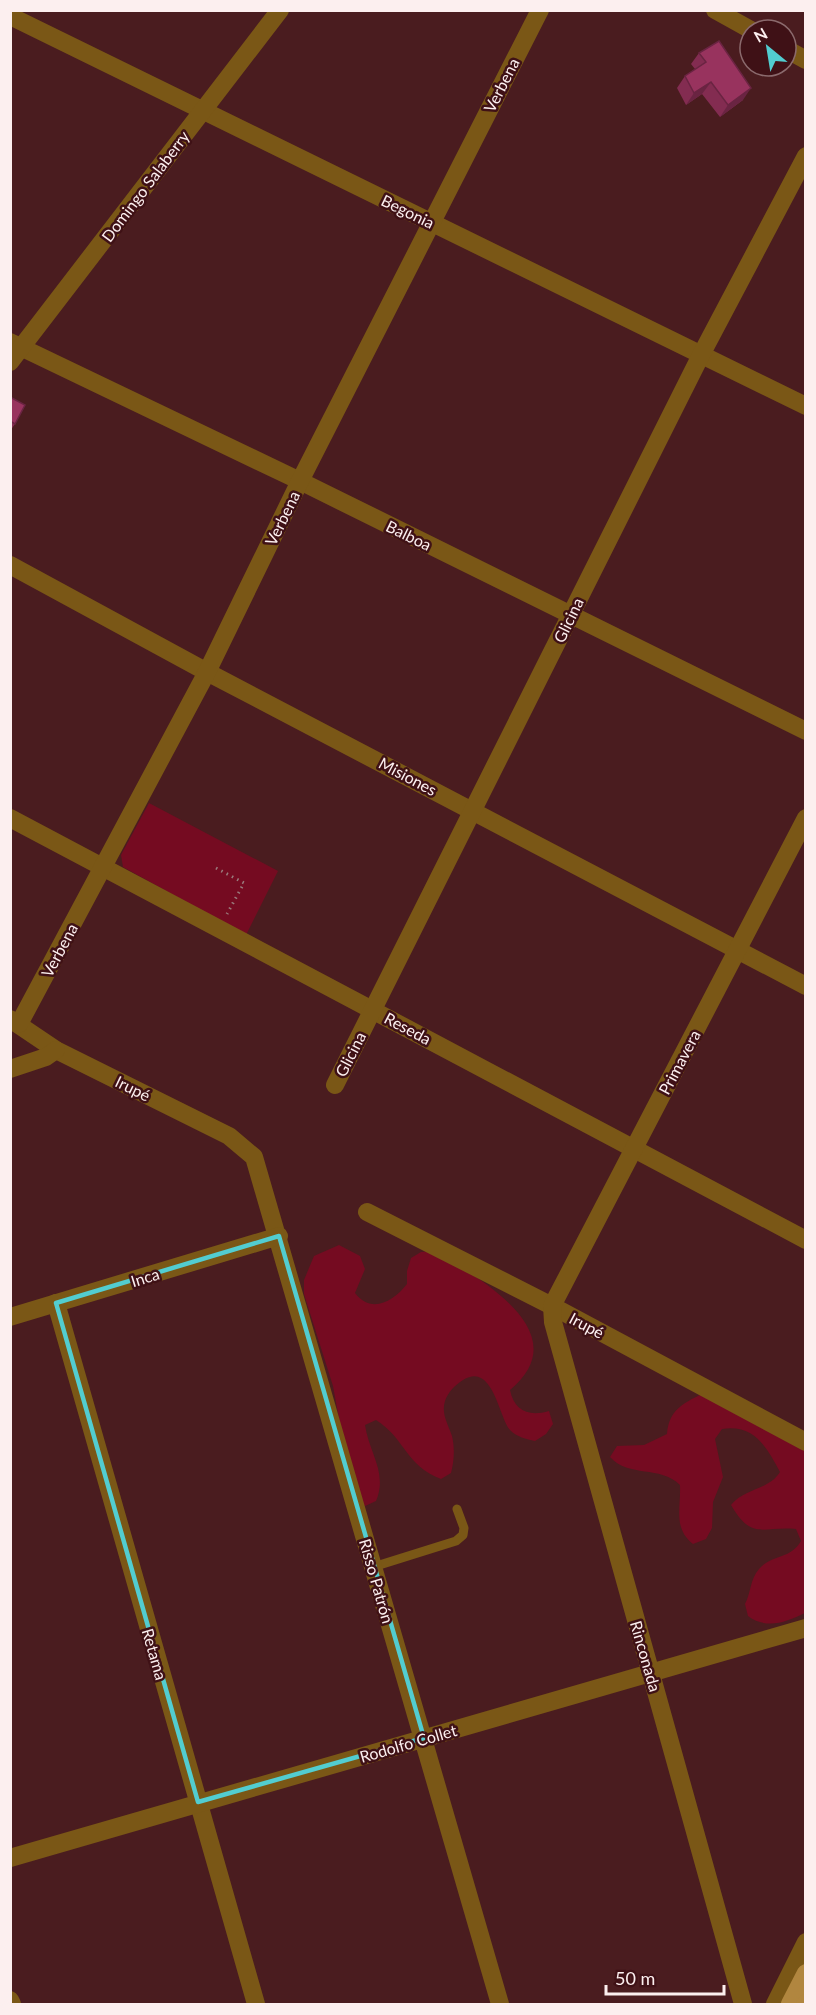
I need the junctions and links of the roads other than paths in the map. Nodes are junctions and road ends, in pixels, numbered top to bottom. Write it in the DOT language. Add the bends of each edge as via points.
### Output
graph roads {
  1 [pos="280,10"];
  2 [pos="540,10"];
  3 [pos="715,10"];
  4 [pos="10,16"];
  5 [pos="738,23"];
  6 [pos="202,111"];
  7 [pos="806,156"];
  8 [pos="431,222"];
  9 [pos="14,351"];
  10 [pos="701,355"];
  11 [pos="806,406"];
  12 [pos="300,481"];
  13 [pos="10,565"];
  14 [pos="571,614"];
  15 [pos="207,672"];
  16 [pos="806,731"];
  17 [pos="474,811"];
  18 [pos="10,818"];
  19 [pos="806,818"];
  20 [pos="104,867"];
  21 [pos="738,951"];
  22 [pos="806,987"];
  23 [pos="373,1009"];
  24 [pos="15,1022"];
  25 [pos="56,1050"];
  26 [pos="10,1069"];
  27 [pos="334,1085"];
  28 [pos="634,1148"];
  29 [pos="254,1157"];
  30 [pos="367,1212"];
  31 [pos="279,1236"];
  32 [pos="806,1240"];
  33 [pos="56,1303"];
  34 [pos="552,1306"];
  35 [pos="10,1317"];
  36 [pos="806,1442"];
  37 [pos="457,1509"];
  38 [pos="373,1568"];
  39 [pos="806,1628"];
  40 [pos="651,1674"];
  41 [pos="424,1738"];
  42 [pos="198,1802"];
  43 [pos="10,1858"];
  44 [pos="806,1942"];
  45 [pos="806,1973"];
  46 [pos="256,2004"];
  47 [pos="500,2004"];
  48 [pos="743,2004"];
  49 [pos="775,2004"];
  50 [pos="790,2004"];
  1 -- 6 [label="street, Domingo Salaberry"];
  2 -- 8 [label="street, Verbena"];
  3 -- 5 [label="street"];
  4 -- 6 [label="street, Begonia"];
  6 -- 8 [label="street, Begonia"];
  6 -- 9 [label="street, Domingo Salaberry"];
  7 -- 10 [label="street, Glicina"];
  8 -- 10 [label="street, Begonia"];
  8 -- 12 [label="street, Verbena"];
  9 -- 12 [label="street, Balboa"];
  10 -- 11 [label="street, Begonia"];
  10 -- 14 [label="street, Glicina"];
  12 -- 14 [label="street, Balboa"];
  12 -- 15 [label="street, Verbena"];
  13 -- 15 [label="street, Misiones"];
  14 -- 16 [label="street, Balboa"];
  14 -- 17 [label="street, Glicina"];
  15 -- 17 [label="street, Misiones"];
  15 -- 20 [label="street, Verbena"];
  17 -- 21 [label="street, Misiones"];
  17 -- 23 [label="street, Glicina"];
  18 -- 20 [label="street, Reseda"];
  19 -- 21 [label="street, Primavera"];
  20 -- 23 [label="street, Reseda"];
  20 -- 24 [label="street, Verbena"];
  21 -- 22 [label="street, Misiones"];
  21 -- 28 [label="street, Primavera"];
  23 -- 27 [label="street, Glicina"];
  23 -- 28 [label="street, Reseda"];
  24 -- 25 [label="street, Irupé"];
  25 -- 26 [label="street"];
  25 -- 29 [label="street, Irupé" via="230,1136"];
  28 -- 32 [label="street, Reseda"];
  28 -- 34 [label="street, Primavera"];
  29 -- 31 [label="street, Risso Patrón"];
  30 -- 34 [label="street, Irupé"];
  31 -- 33 [label="street, Inca"];
  31 -- 38 [label="street, Risso Patrón"];
  33 -- 35 [label="street, Inca"];
  33 -- 42 [label="street, Retama"];
  34 -- 36 [label="street, Irupé"];
  34 -- 40 [label="street, Rinconada" via="553,1322"];
  37 -- 38 [label="lane" via="464,1528 456,1541"];
  38 -- 41 [label="street, Risso Patrón"];
  39 -- 40 [label="street, Rodolfo Collet"];
  40 -- 41 [label="street, Rodolfo Collet"];
  40 -- 48 [label="street, Rinconada"];
  41 -- 42 [label="street, Rodolfo Collet"];
  41 -- 47 [label="street, Risso Patrón"];
  42 -- 43 [label="street, Rodolfo Collet"];
  42 -- 46 [label="street, Retama"];
  44 -- 49 [label="street"];
  45 -- 50 [label="main road"];
}
